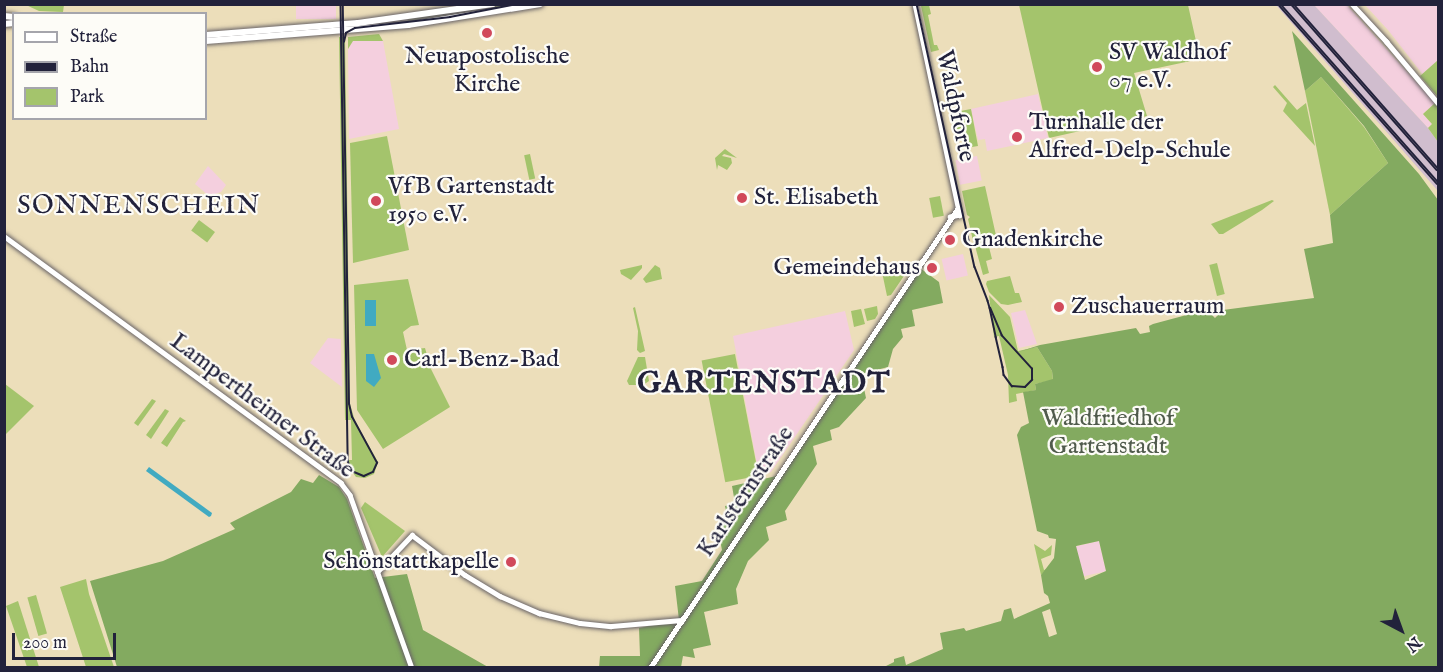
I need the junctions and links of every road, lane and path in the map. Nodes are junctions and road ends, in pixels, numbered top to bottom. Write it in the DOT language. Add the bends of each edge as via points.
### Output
graph roads {
  1 [pos="493,4"];
  2 [pos="540,4"];
  3 [pos="915,4"];
  4 [pos="1354,6"];
  5 [pos="394,14"];
  6 [pos="349,18"];
  7 [pos="382,20"];
  8 [pos="356,23"];
  9 [pos="207,35"];
  10 [pos="207,43"];
  11 [pos="1438,103"];
  12 [pos="958,208"];
  13 [pos="950,217"];
  14 [pos="4,236"];
  15 [pos="377,572"];
  16 [pos="682,620"];
  17 [pos="412,668"];
  18 [pos="650,668"];
  1 -- 7 [label="main road"];
  2 -- 10 [label="main road" via="414,24"];
  3 -- 12 [label="street, Waldpforte"];
  4 -- 11 [label="street"];
  5 -- 7 [label="main road"];
  6 -- 8 [label="main road"];
  7 -- 8 [label="main road"];
  8 -- 9 [label="main road" via="325,21 320,26"];
  12 -- 13 [label="street, Karlsternstraße"];
  12 -- 13 [label="street, Waldpforte" via="960,215"];
  13 -- 16 [label="street, Karlsternstraße"];
  14 -- 15 [label="street, Lampertheimer Straße" via="341,483 350,495"];
  15 -- 16 [label="street" via="412,535 465,575 539,613 611,626"];
  15 -- 17 [label="street, Lampertheimer Straße"];
  16 -- 18 [label="street, Karlsternstraße"];
}
